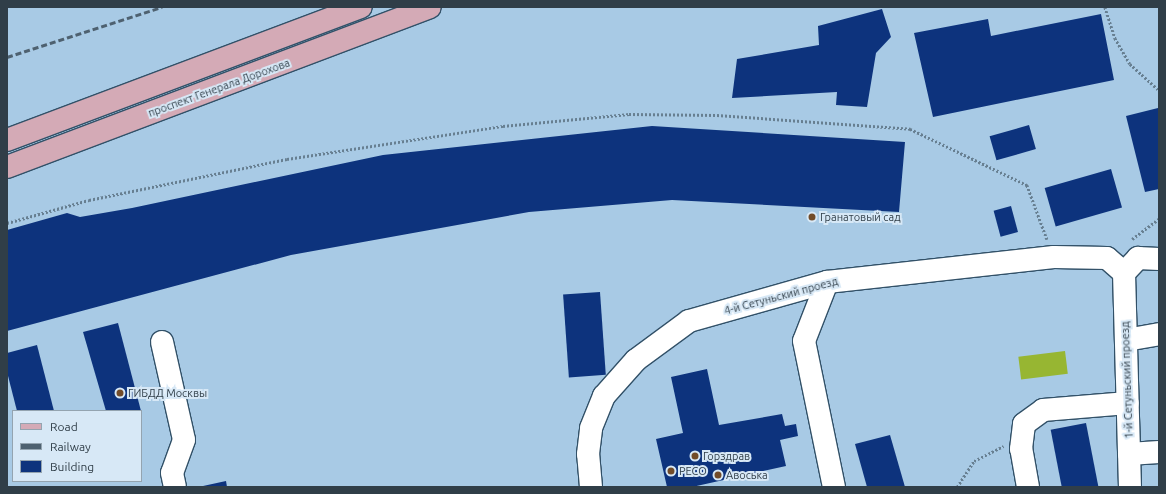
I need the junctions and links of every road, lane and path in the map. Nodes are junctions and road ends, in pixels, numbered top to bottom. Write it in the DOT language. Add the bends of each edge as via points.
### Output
graph roads {
  1 [pos="361,7"];
  2 [pos="430,7"];
  3 [pos="1105,7"];
  4 [pos="1159,90"];
  5 [pos="7,140"];
  6 [pos="7,167"];
  7 [pos="1159,219"];
  8 [pos="7,223"];
  9 [pos="1137,235"];
  10 [pos="1054,256"];
  11 [pos="1159,259"];
  12 [pos="1124,272"];
  13 [pos="827,282"];
  14 [pos="1159,334"];
  15 [pos="1126,340"];
  16 [pos="162,342"];
  17 [pos="1128,403"];
  18 [pos="1022,436"];
  19 [pos="1159,452"];
  20 [pos="1129,454"];
  21 [pos="175,487"];
  22 [pos="591,487"];
  23 [pos="834,487"];
  24 [pos="957,487"];
  25 [pos="1028,487"];
  26 [pos="1130,487"];
  1 -- 5 [label="main road"];
  2 -- 6 [label="main road, проспект Генерала Дорохова"];
  3 -- 4 [label="path" via="1115,38 1130,64"];
  7 -- 9 [label="path"];
  8 -- 10 [label="path" via="89,200 295,158 511,126 629,114 717,115 910,129 1027,185"];
  10 -- 12 [label="street, 4-й Сетуньский проезд" via="1107,258"];
  10 -- 13 [label="street, 4-й Сетуньский проезд"];
  11 -- 12 [label="street" via="1138,258"];
  12 -- 15 [label="street, 1-й Сетуньский проезд"];
  13 -- 22 [label="street, 4-й Сетуньский проезд" via="689,321 636,360 604,396 591,428 588,454"];
  13 -- 23 [label="street" via="804,341"];
  14 -- 15 [label="street"];
  15 -- 17 [label="street, 1-й Сетуньский проезд"];
  16 -- 21 [label="street" via="184,440 172,473"];
  17 -- 18 [label="street" via="1043,410 1024,424"];
  17 -- 20 [label="street, 1-й Сетуньский проезд"];
  18 -- 24 [label="path" via="974,461"];
  18 -- 25 [label="street" via="1021,449"];
  19 -- 20 [label="street"];
  20 -- 26 [label="street, 1-й Сетуньский проезд"];
}
